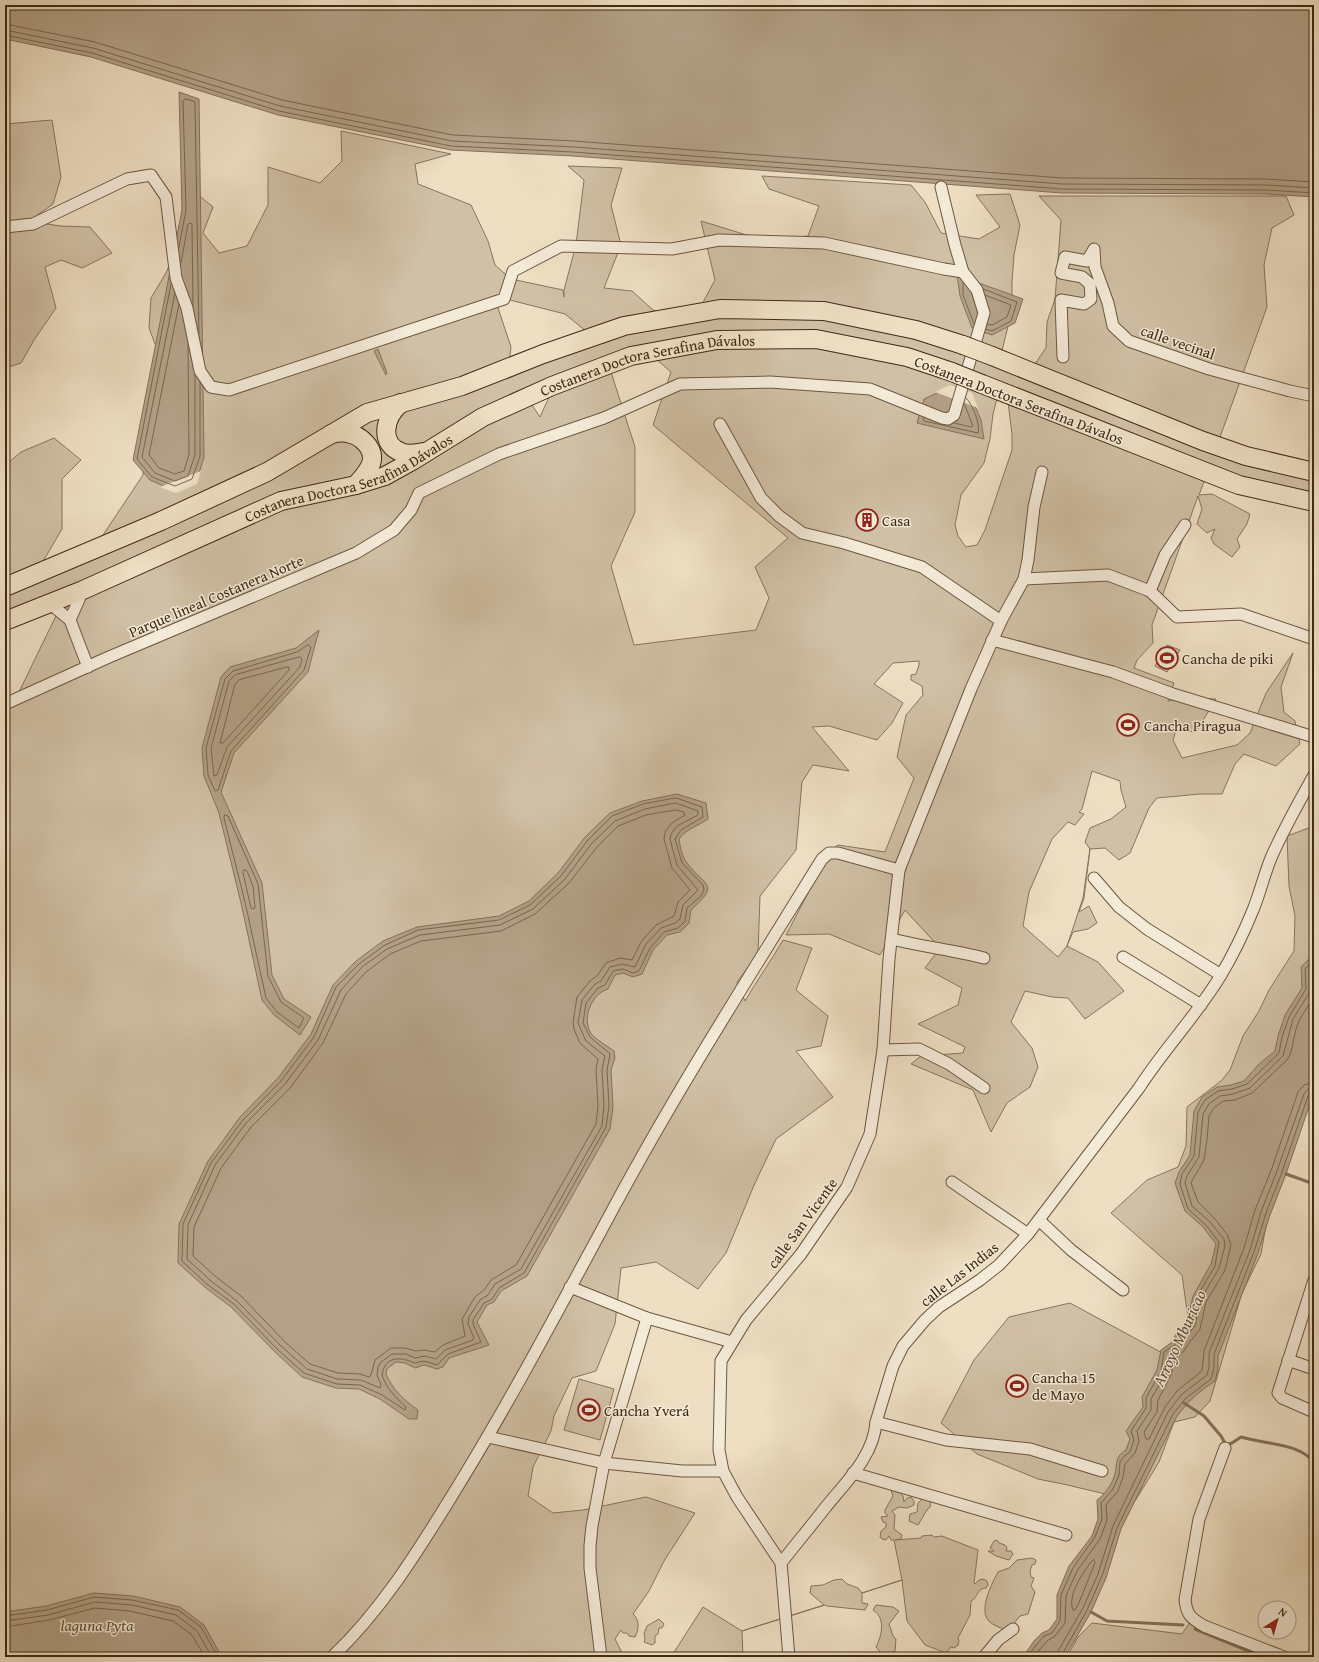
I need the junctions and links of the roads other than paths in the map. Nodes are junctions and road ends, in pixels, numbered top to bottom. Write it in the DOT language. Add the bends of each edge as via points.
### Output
graph roads {
  1 [pos="941,187"];
  2 [pos="5,227"];
  3 [pos="963,272"];
  4 [pos="1063,357"];
  5 [pos="1314,396"];
  6 [pos="401,403"];
  7 [pos="720,424"];
  8 [pos="331,434"];
  9 [pos="425,452"];
  10 [pos="1042,472"];
  11 [pos="1314,472"];
  12 [pos="356,485"];
  13 [pos="1314,502"];
  14 [pos="1185,525"];
  15 [pos="1024,579"];
  16 [pos="5,587"];
  17 [pos="83,590"];
  18 [pos="1150,592"];
  19 [pos="48,602"];
  20 [pos="70,620"];
  21 [pos="5,621"];
  22 [pos="1001,621"];
  23 [pos="1314,639"];
  24 [pos="992,640"];
  25 [pos="88,667"];
  26 [pos="5,704"];
  27 [pos="1314,737"];
  28 [pos="1314,775"];
  29 [pos="899,870"];
  30 [pos="1094,878"];
  31 [pos="892,939"];
  32 [pos="1123,957"];
  33 [pos="984,958"];
  34 [pos="1221,975"];
  35 [pos="1202,1005"];
  36 [pos="883,1050"];
  37 [pos="984,1088"];
  38 [pos="952,1182"];
  39 [pos="1038,1220"];
  40 [pos="1028,1234"];
  41 [pos="1314,1280"];
  42 [pos="570,1287"];
  43 [pos="1123,1290"];
  44 [pos="647,1318"];
  45 [pos="732,1342"];
  46 [pos="1288,1360"];
  47 [pos="1314,1369"];
  48 [pos="1314,1412"];
  49 [pos="876,1422"];
  50 [pos="488,1437"];
  51 [pos="1226,1448"];
  52 [pos="604,1463"];
  53 [pos="723,1470"];
  54 [pos="1102,1471"];
  55 [pos="853,1473"];
  56 [pos="1066,1535"];
  57 [pos="781,1563"];
  58 [pos="1013,1629"];
  59 [pos="332,1657"];
  60 [pos="601,1657"];
  61 [pos="789,1657"];
  62 [pos="984,1657"];
  63 [pos="1284,1657"];
  1 -- 3 [label="street"];
  2 -- 3 [label="street" via="33,224 127,178 151,175 166,197 176,278 187,308 200,371 211,387 229,390 504,299 513,272 562,246 672,249 719,240 824,243"];
  3 -- 25 [label="street, Parque lineal Costanera Norte" via="977,290 984,313 954,415 948,419 870,389 770,382 680,384 604,418 499,454 419,493 411,510 394,530 356,553"];
  4 -- 5 [label="street, calle vecinal" via="1061,300 1084,304 1090,299 1090,284 1082,277 1062,273 1065,257 1087,261 1094,249 1095,267 1113,326 1129,341 1209,368"];
  6 -- 8 [label="highway, Costanera Doctora Serafina Dávalos" via="366,413"];
  6 -- 9 [label="highway" via="393,409 387,420 386,432 390,443 404,453"];
  6 -- 11 [label="highway, Costanera Doctora Serafina Dávalos, bridge" via="462,386 624,326 720,309 824,310 916,330 963,345 1207,443 1246,456"];
  7 -- 22 [label="street" via="761,498 779,516 802,533 922,567"];
  8 -- 12 [label="highway" via="347,433 358,437 366,442 371,452 371,463 366,474"];
  8 -- 16 [label="highway, Costanera Doctora Serafina Dávalos" via="267,472 161,521"];
  9 -- 12 [label="highway, Costanera Doctora Serafina Dávalos" via="385,476"];
  9 -- 13 [label="highway, Costanera Doctora Serafina Dávalos, bridge" via="483,418 552,386 631,356 717,340 816,339 908,356 1239,485"];
  10 -- 15 [label="street, calle San Vicente" via="1034,507"];
  12 -- 17 [label="highway, Costanera Doctora Serafina Dávalos" via="281,501"];
  14 -- 18 [label="street" via="1165,555"];
  15 -- 18 [label="street" via="1108,575"];
  15 -- 22 [label="street, calle San Vicente"];
  17 -- 19 [label="highway, Costanera Doctora Serafina Dávalos"];
  17 -- 20 [label="street"];
  18 -- 23 [label="street" via="1177,617 1241,614"];
  19 -- 20 [label="street"];
  19 -- 21 [label="highway, Costanera Doctora Serafina Dávalos"];
  20 -- 25 [label="street"];
  22 -- 24 [label="street, calle San Vicente"];
  24 -- 27 [label="street" via="1113,672 1174,694"];
  24 -- 29 [label="street, calle San Vicente"];
  25 -- 26 [label="street, Parque lineal Costanera Norte"];
  28 -- 34 [label="street, calle Las Indias" via="1280,838 1253,910"];
  29 -- 31 [label="street, calle San Vicente"];
  29 -- 42 [label="street" via="838,854 829,853 822,859 649,1142"];
  30 -- 34 [label="street" via="1119,907 1147,930"];
  31 -- 33 [label="street"];
  31 -- 36 [label="street, calle San Vicente"];
  32 -- 35 [label="street"];
  34 -- 35 [label="street, calle Las Indias"];
  35 -- 39 [label="street, calle Las Indias" via="1155,1063 1135,1094"];
  36 -- 37 [label="street" via="919,1049 949,1064"];
  36 -- 45 [label="street, calle San Vicente" via="870,1134 847,1187 802,1254 746,1320"];
  38 -- 40 [label="street"];
  39 -- 40 [label="street, calle Las Indias"];
  39 -- 43 [label="street" via="1071,1250"];
  40 -- 49 [label="street, calle Las Indias" via="999,1265 939,1307 903,1346 893,1366"];
  41 -- 46 [label="street"];
  42 -- 44 [label="street"];
  42 -- 50 [label="street"];
  44 -- 45 [label="street"];
  44 -- 52 [label="street"];
  45 -- 53 [label="street, calle San Vicente" via="721,1361 719,1450"];
  46 -- 47 [label="street"];
  46 -- 48 [label="street" via="1278,1394"];
  49 -- 54 [label="street" via="946,1440 1030,1448"];
  49 -- 55 [label="street, calle Las Indias" via="867,1452"];
  50 -- 52 [label="street"];
  50 -- 59 [label="street" via="423,1543 387,1594 348,1642"];
  51 -- 63 [label="street" via="1199,1519 1185,1600 1186,1611 1192,1619 1204,1626"];
  52 -- 53 [label="street" via="682,1471"];
  52 -- 60 [label="street" via="590,1546 590,1568"];
  53 -- 57 [label="street, calle San Vicente" via="737,1497"];
  55 -- 56 [label="street"];
  55 -- 57 [label="street, calle Las Indias"];
  57 -- 61 [label="street"];
  58 -- 62 [label="street" via="998,1640"];
}
